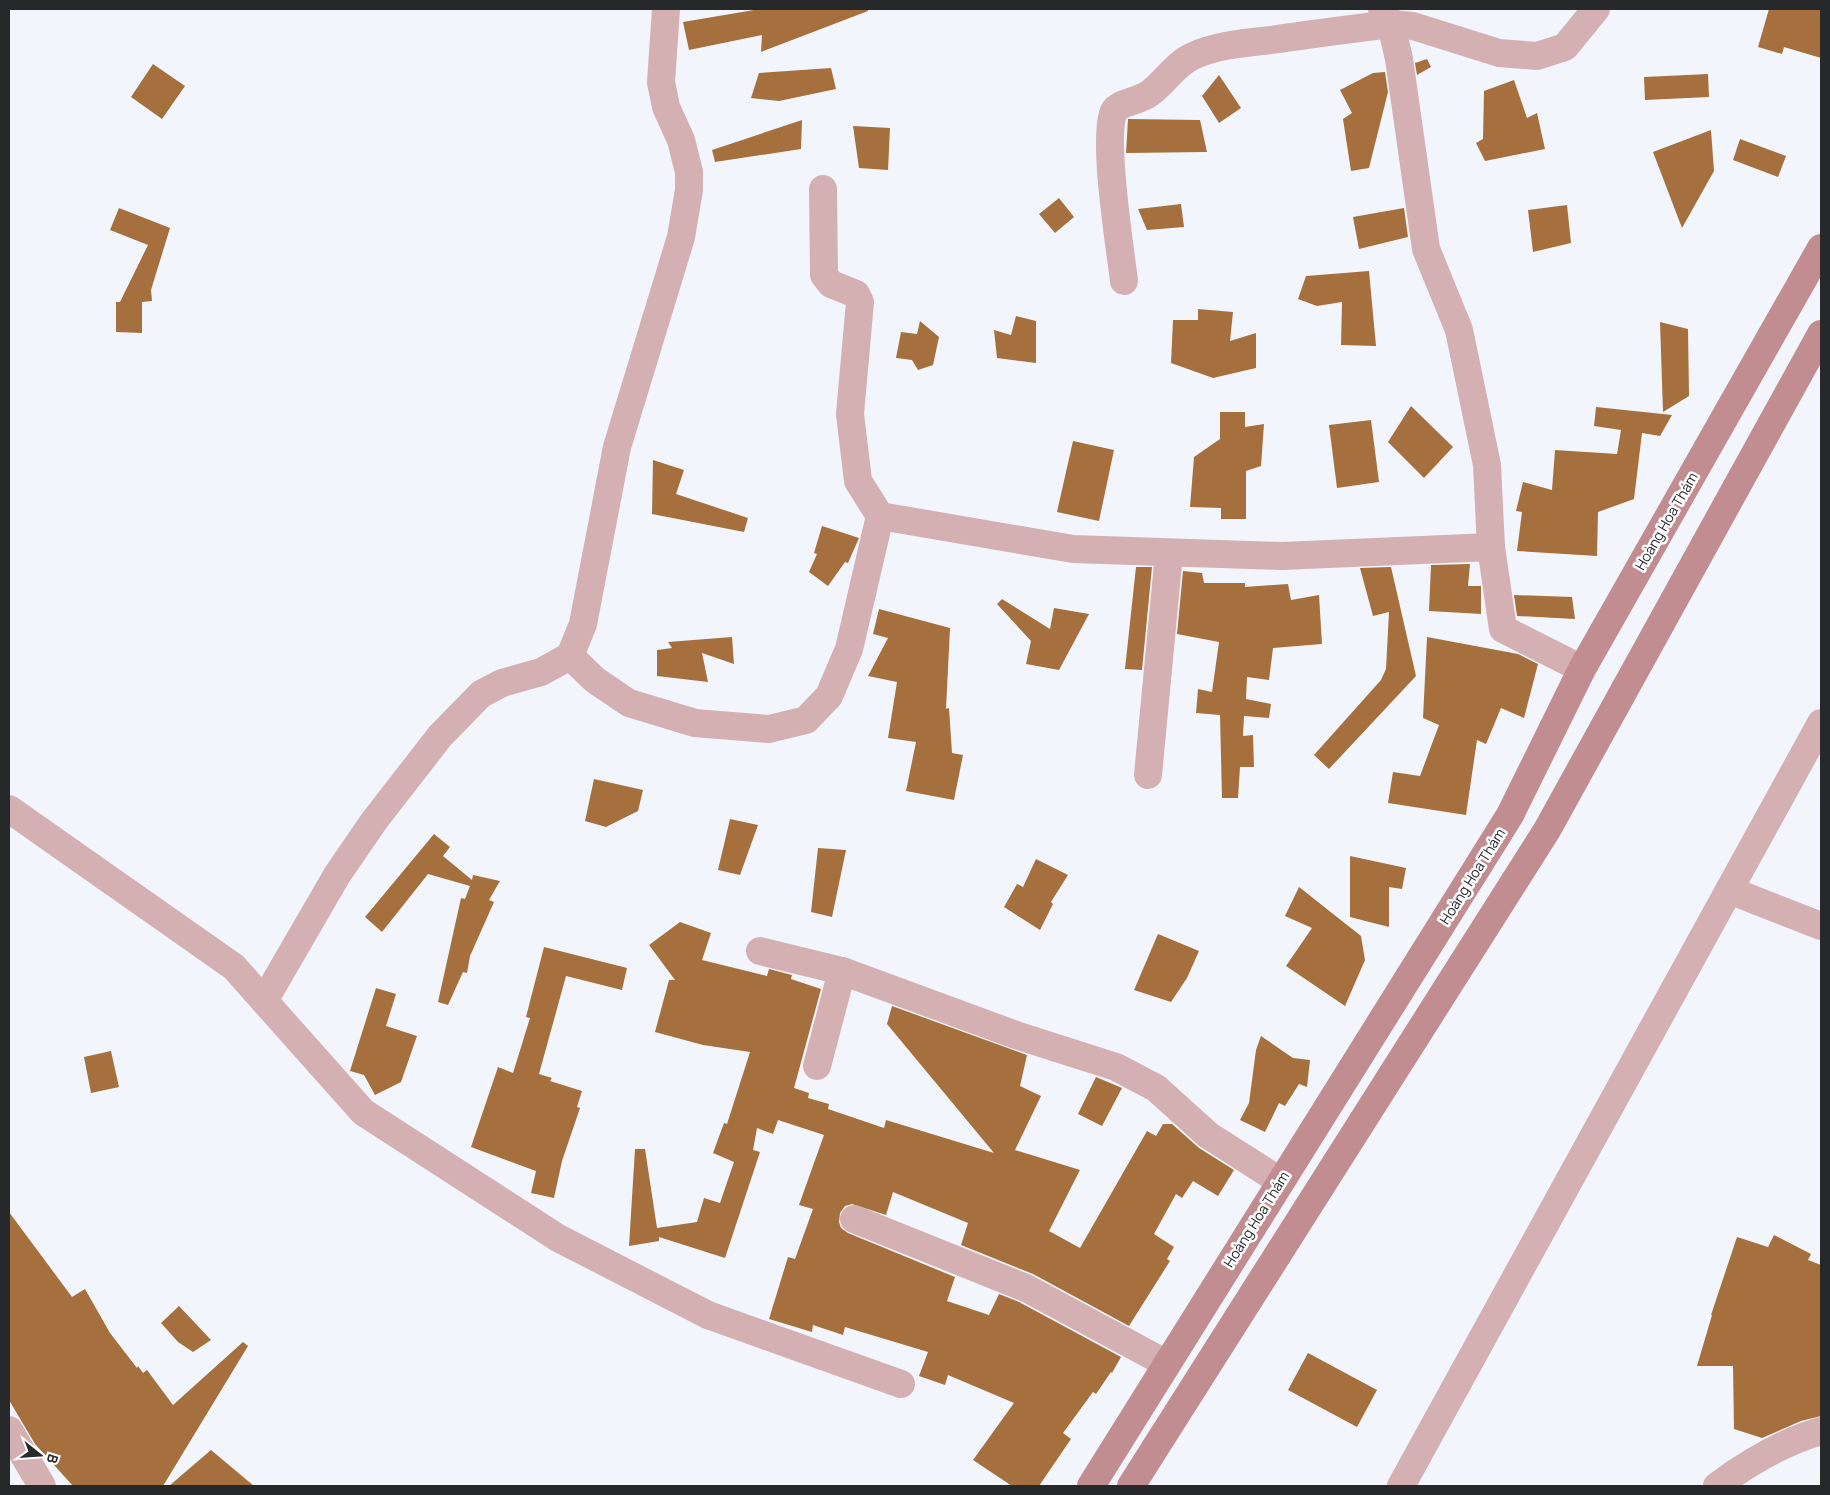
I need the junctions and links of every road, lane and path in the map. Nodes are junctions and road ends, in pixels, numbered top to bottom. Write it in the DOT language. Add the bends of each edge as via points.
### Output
graph roads {
  1 [pos="666,9"];
  2 [pos="1596,9"];
  3 [pos="1387,16"];
  4 [pos="823,189"];
  5 [pos="1821,248"];
  6 [pos="1124,281"];
  7 [pos="1821,334"];
  8 [pos="880,516"];
  9 [pos="1491,548"];
  10 [pos="1169,554"];
  11 [pos="570,656"];
  12 [pos="1582,669"];
  13 [pos="1821,723"];
  14 [pos="1148,775"];
  15 [pos="9,809"];
  16 [pos="1729,890"];
  17 [pos="1821,926"];
  18 [pos="760,951"];
  19 [pos="842,970"];
  20 [pos="264,1001"];
  21 [pos="817,1066"];
  22 [pos="1280,1181"];
  23 [pos="854,1219"];
  24 [pos="1167,1364"];
  25 [pos="901,1384"];
  26 [pos="9,1430"];
  27 [pos="1821,1431"];
  28 [pos="42,1486"];
  29 [pos="1091,1486"];
  30 [pos="1131,1486"];
  31 [pos="1401,1486"];
  32 [pos="1717,1486"];
  1 -- 11 [label="street" via="662,82 666,106 681,140 689,172 689,190 681,237 617,447 583,624"];
  2 -- 3 [label="street" via="1565,47 1537,56 1499,53"];
  3 -- 6 [label="street" via="1221,47 1192,56 1151,93 1115,110 1110,128"];
  3 -- 9 [label="street" via="1399,59 1426,249 1459,330 1487,465"];
  4 -- 8 [label="street" via="824,275 831,284 856,294 860,302 850,414 858,481"];
  5 -- 12 [label="main road, Hoàng Hoa Thám"];
  7 -- 30 [label="main road" via="1547,830"];
  8 -- 10 [label="street" via="1073,549"];
  8 -- 11 [label="street" via="849,650 829,696 806,720 769,729 695,723 629,703 595,680"];
  9 -- 10 [label="street" via="1282,556"];
  9 -- 12 [label="street" via="1503,629"];
  10 -- 14 [label="street"];
  11 -- 20 [label="street" via="541,672 502,683 481,694 440,736 337,875"];
  12 -- 22 [label="main road, Hoàng Hoa Thám" via="1510,815"];
  13 -- 16 [label="street"];
  15 -- 20 [label="street" via="234,967"];
  16 -- 17 [label="street"];
  16 -- 31 [label="street"];
  18 -- 19 [label="street"];
  19 -- 21 [label="street"];
  19 -- 22 [label="street" via="1016,1035 1116,1068 1156,1088 1208,1135"];
  20 -- 25 [label="street" via="363,1112 558,1238 708,1315"];
  22 -- 24 [label="main road, Hoàng Hoa Thám"];
  23 -- 24 [label="street" via="1026,1288"];
  24 -- 29 [label="main road, Hoàng Hoa Thám"];
  26 -- 28 [label="street"];
  27 -- 32 [label="street" via="1794,1439"];
}
